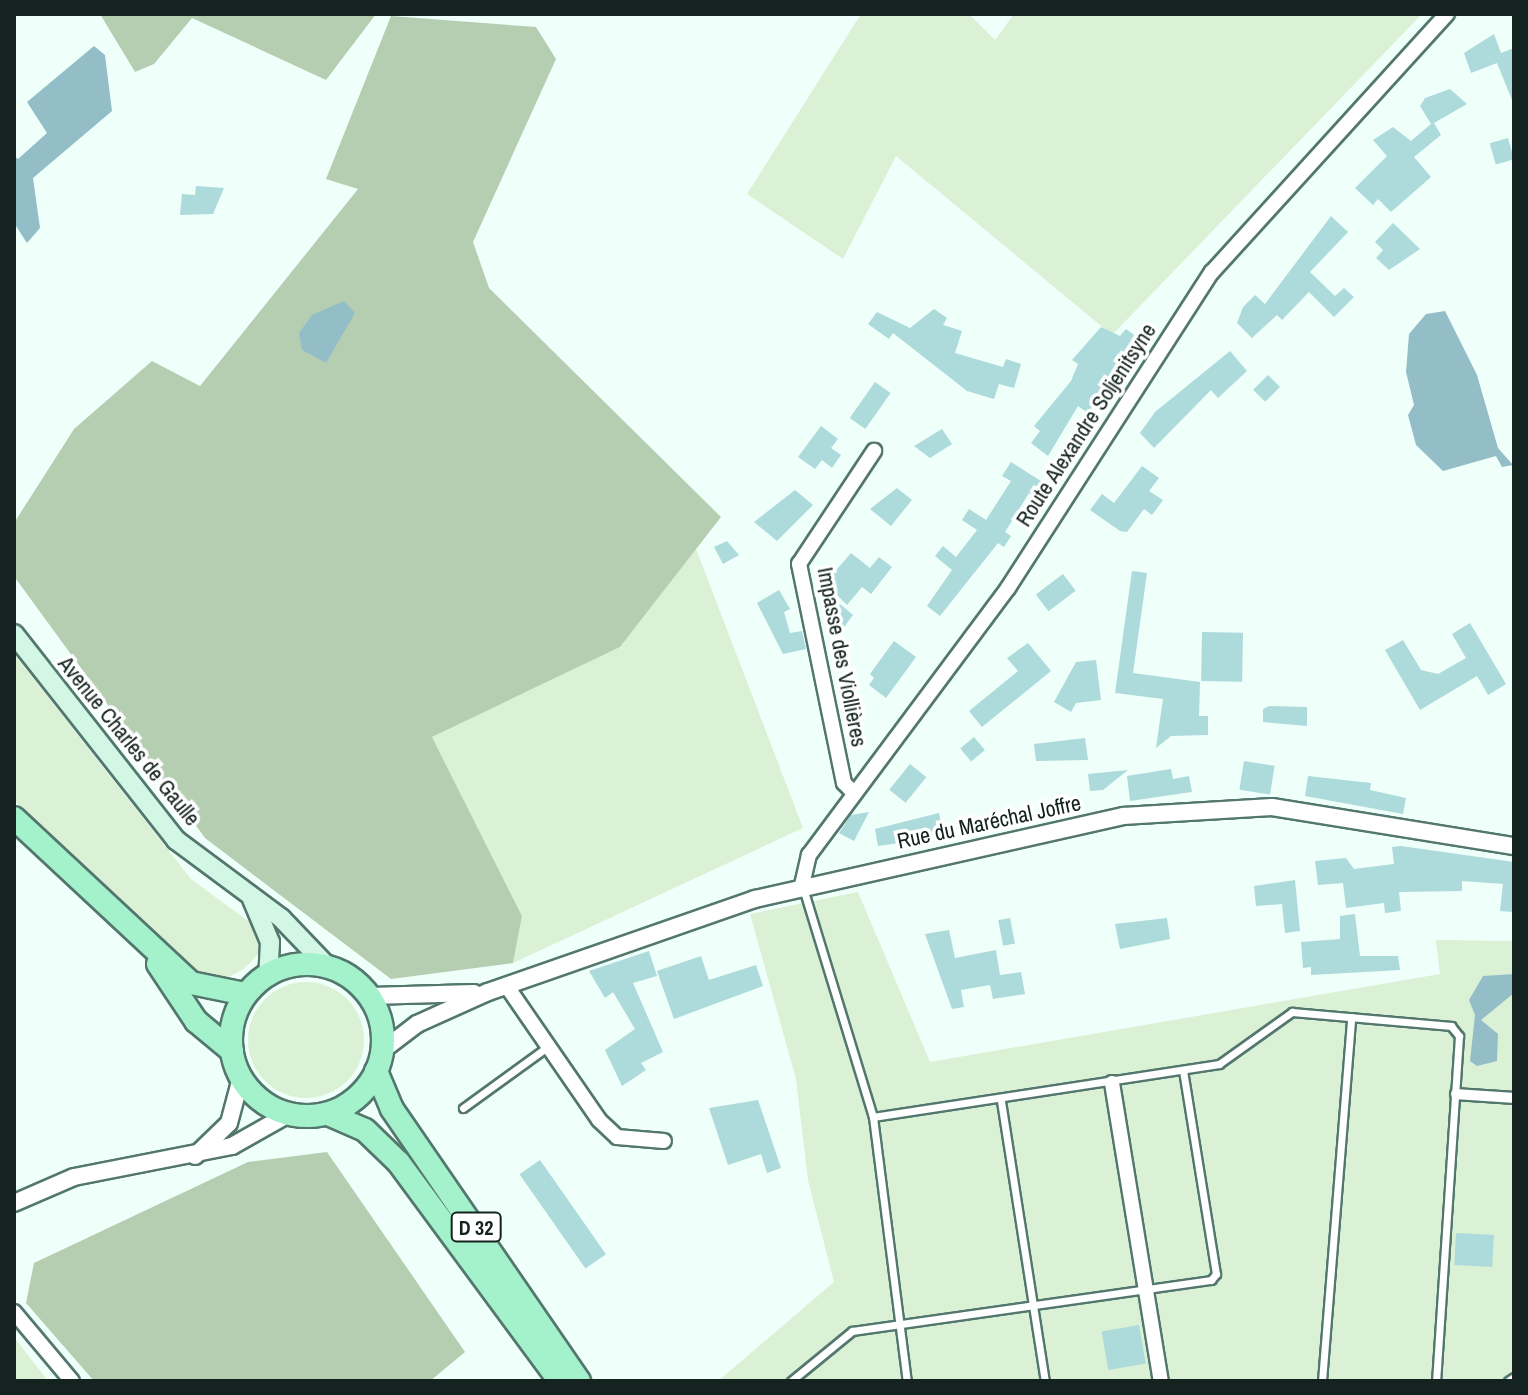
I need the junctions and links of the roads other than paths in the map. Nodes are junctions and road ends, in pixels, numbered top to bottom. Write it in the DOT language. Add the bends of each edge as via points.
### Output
graph roads {
  1 [pos="1447,14"];
  2 [pos="874,451"];
  3 [pos="14,634"];
  4 [pos="854,793"];
  5 [pos="14,818"];
  6 [pos="1514,846"];
  7 [pos="802,885"];
  8 [pos="252,899"];
  9 [pos="139,937"];
  10 [pos="327,966"];
  11 [pos="268,975"];
  12 [pos="506,985"];
  13 [pos="488,992"];
  14 [pos="245,994"];
  15 [pos="370,996"];
  16 [pos="1351,1017"];
  17 [pos="546,1048"];
  18 [pos="232,1051"];
  19 [pos="379,1060"];
  20 [pos="1183,1071"];
  21 [pos="241,1078"];
  22 [pos="1112,1083"];
  23 [pos="1456,1094"];
  24 [pos="1514,1098"];
  25 [pos="1001,1101"];
  26 [pos="463,1108"];
  27 [pos="328,1114"];
  28 [pos="287,1115"];
  29 [pos="873,1117"];
  30 [pos="664,1141"];
  31 [pos="193,1157"];
  32 [pos="39,1194"];
  33 [pos="14,1203"];
  34 [pos="14,1216"];
  35 [pos="1147,1289"];
  36 [pos="1033,1305"];
  37 [pos="14,1312"];
  38 [pos="899,1324"];
  39 [pos="1514,1377"];
  40 [pos="72,1381"];
  41 [pos="560,1381"];
  42 [pos="579,1381"];
  43 [pos="791,1381"];
  44 [pos="907,1381"];
  45 [pos="1045,1381"];
  46 [pos="1161,1381"];
  47 [pos="1322,1381"];
  48 [pos="1436,1381"];
  49 [pos="1508,1381"];
  1 -- 4 [label="street, Route Alexandre Soljenitsyne" via="1212,272 1008,588"];
  2 -- 4 [label="street, Impasse des Viollières" via="799,564 844,783"];
  3 -- 8 [label="main road, Avenue Charles de Gaulle" via="176,840"];
  4 -- 7 [label="street, Route Alexandre Soljenitsyne" via="802,866"];
  5 -- 9 [label="main road"];
  6 -- 7 [label="street, Rue du Maréchal Joffre" via="1272,807 1183,808"];
  7 -- 12 [label="street, Rue du Maréchal Joffre"];
  7 -- 29 [label="lane"];
  8 -- 10 [label="main road, Avenue Charles de Gaulle" via="281,918"];
  8 -- 11 [label="main road" via="270,942"];
  9 -- 14 [label="main road" via="191,983"];
  9 -- 18 [label="main road" via="196,1021"];
  10 -- 11 [label="main road"];
  10 -- 15 [label="main road"];
  11 -- 14 [label="main road"];
  12 -- 13 [label="street, Rue du Maréchal Joffre"];
  12 -- 17 [label="street"];
  13 -- 15 [label="street, Rue du Maréchal Joffre"];
  13 -- 19 [label="street, Rue du Maréchal Joffre" via="417,1024"];
  14 -- 18 [label="main road" via="229,1032"];
  15 -- 19 [label="main road" via="382,1021"];
  16 -- 20 [label="lane" via="1292,1012 1237,1057"];
  16 -- 23 [label="lane" via="1457,1029"];
  16 -- 47 [label="lane"];
  17 -- 26 [label="lane"];
  17 -- 30 [label="street" via="617,1137"];
  18 -- 21 [label="main road"];
  19 -- 27 [label="main road" via="348,1103"];
  19 -- 42 [label="main road, D 32" via="392,1109"];
  20 -- 22 [label="lane"];
  20 -- 35 [label="lane" via="1216,1274 1211,1280"];
  21 -- 28 [label="main road"];
  21 -- 31 [label="street" via="229,1123"];
  22 -- 25 [label="lane"];
  22 -- 35 [label="street"];
  23 -- 24 [label="street"];
  23 -- 48 [label="lane"];
  25 -- 29 [label="lane"];
  25 -- 36 [label="lane"];
  27 -- 28 [label="main road"];
  27 -- 41 [label="main road, D 32" via="365,1130 399,1163"];
  28 -- 31 [label="street" via="232,1146"];
  29 -- 38 [label="lane"];
  31 -- 32 [label="street" via="103,1170"];
  32 -- 33 [label="street"];
  32 -- 34 [label="street"];
  35 -- 36 [label="lane"];
  35 -- 46 [label="street"];
  36 -- 38 [label="lane"];
  36 -- 45 [label="lane"];
  37 -- 40 [label="street"];
  38 -- 43 [label="lane" via="852,1331"];
  38 -- 44 [label="lane"];
  39 -- 49 [label="lane"];
}
